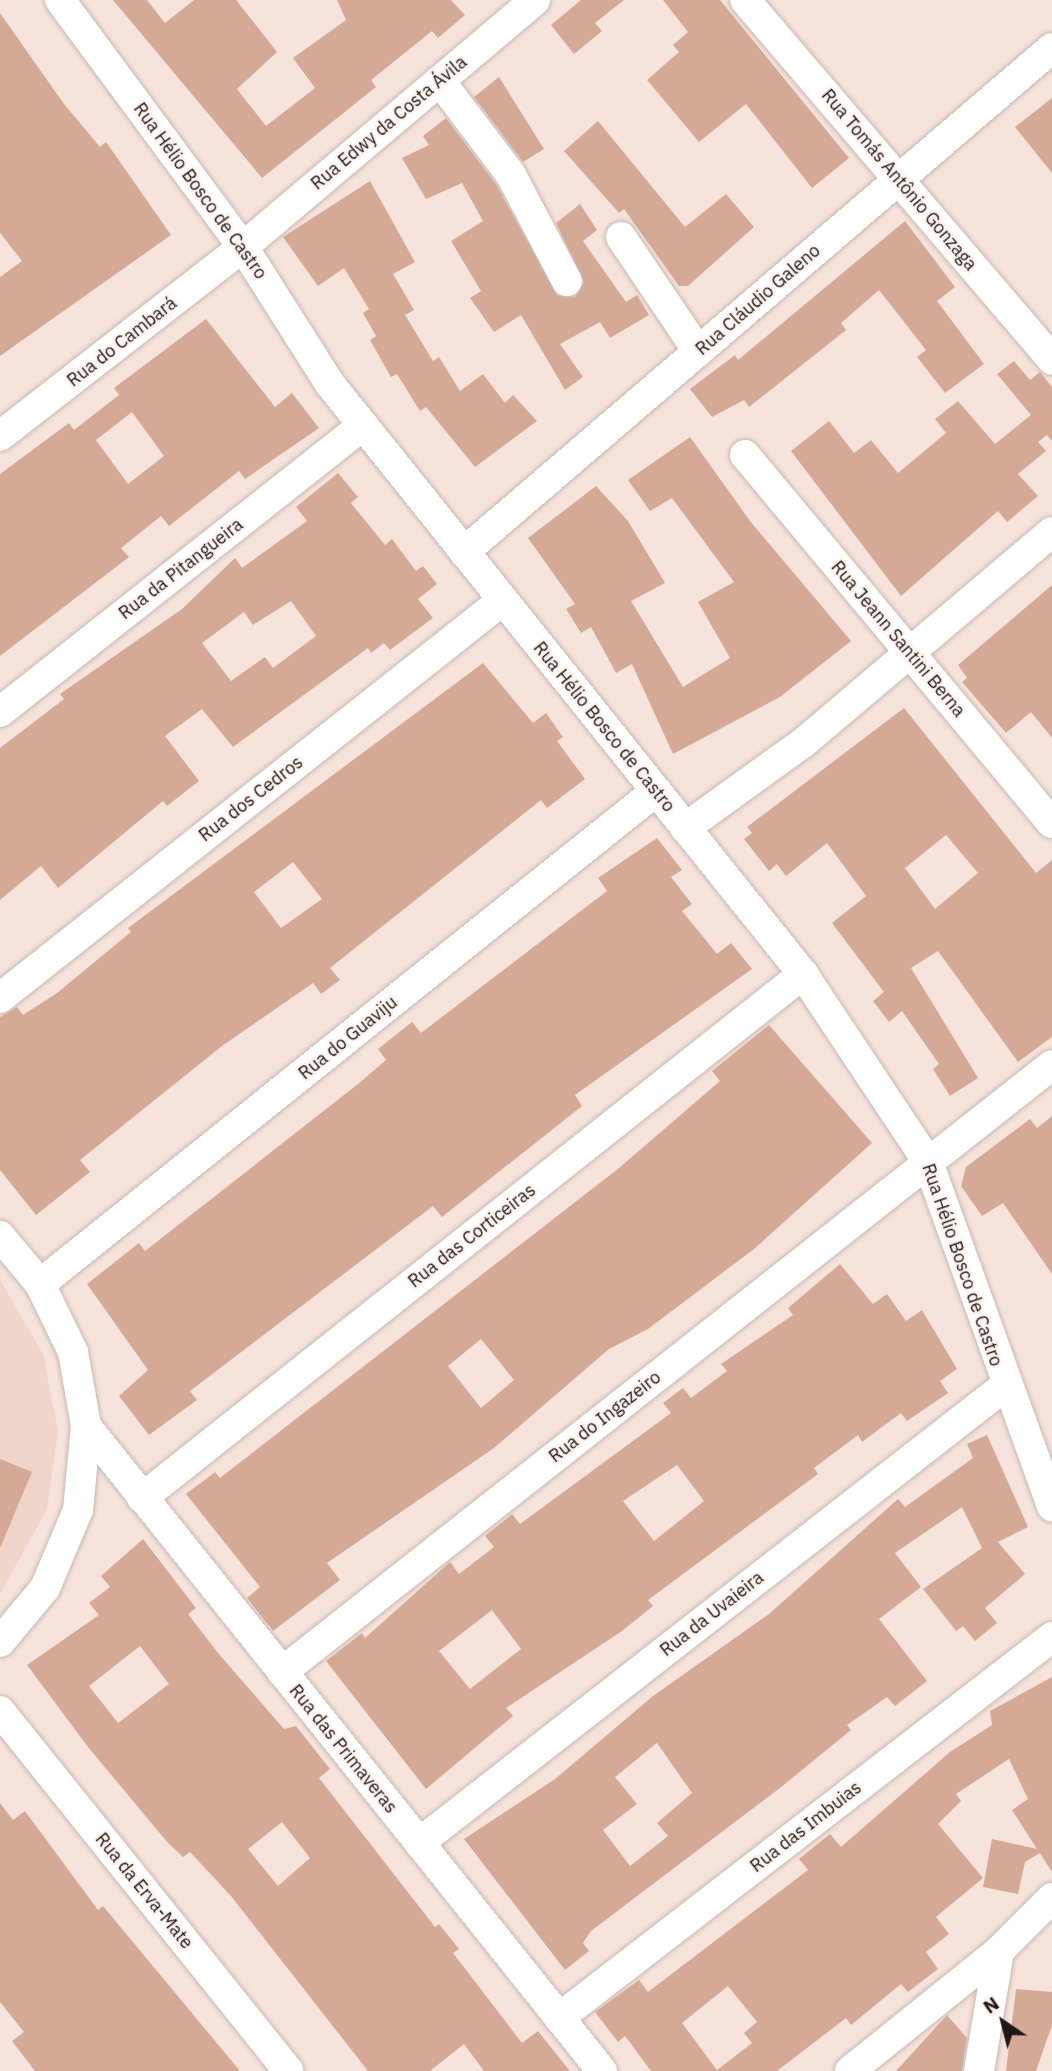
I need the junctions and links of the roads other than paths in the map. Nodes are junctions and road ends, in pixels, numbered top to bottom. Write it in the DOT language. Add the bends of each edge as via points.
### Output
graph roads {
  1 [pos="60,0"];
  2 [pos="535,0"];
  3 [pos="745,0"];
  4 [pos="1052,48"];
  5 [pos="440,80"];
  6 [pos="898,180"];
  7 [pos="621,237"];
  8 [pos="243,247"];
  9 [pos="567,281"];
  10 [pos="698,352"];
  11 [pos="1052,360"];
  12 [pos="363,425"];
  13 [pos="0,436"];
  14 [pos="745,455"];
  15 [pos="1052,532"];
  16 [pos="464,552"];
  17 [pos="503,600"];
  18 [pos="910,653"];
  19 [pos="0,712"];
  20 [pos="656,792"];
  21 [pos="1052,822"];
  22 [pos="685,828"];
  23 [pos="803,974"];
  24 [pos="0,998"];
  25 [pos="1052,1065"];
  26 [pos="928,1162"];
  27 [pos="0,1236"];
  28 [pos="40,1284"];
  29 [pos="1005,1386"];
  30 [pos="86,1426"];
  31 [pos="142,1498"];
  32 [pos="1052,1506"];
  33 [pos="1052,1637"];
  34 [pos="0,1642"];
  35 [pos="282,1672"];
  36 [pos="0,1711"];
  37 [pos="419,1843"];
  38 [pos="1052,1899"];
  39 [pos="999,1951"];
  40 [pos="559,2018"];
  41 [pos="288,2071"];
  42 [pos="602,2071"];
  43 [pos="850,2071"];
  44 [pos="979,2071"];
  1 -- 8 [label="street, Rua Hélio Bosco de Castro"];
  2 -- 5 [label="street, Rua Edwy da Costa Ávila"];
  3 -- 6 [label="street, Rua Tomás Antônio Gonzaga"];
  4 -- 6 [label="street, Rua Cláudio Galeno"];
  5 -- 8 [label="street, Rua Edwy da Costa Ávila"];
  5 -- 9 [label="street" via="510,175"];
  6 -- 10 [label="street, Rua Cláudio Galeno"];
  6 -- 11 [label="street, Rua Tomás Antônio Gonzaga"];
  7 -- 10 [label="street"];
  8 -- 12 [label="street, Rua Hélio Bosco de Castro"];
  8 -- 13 [label="street, Rua do Cambará"];
  10 -- 16 [label="street, Rua Cláudio Galeno"];
  12 -- 16 [label="street, Rua Hélio Bosco de Castro"];
  12 -- 19 [label="street, Rua da Pitangueira"];
  14 -- 18 [label="street, Rua Jeann Santini Berna"];
  15 -- 18 [label="street"];
  16 -- 17 [label="street, Rua Hélio Bosco de Castro"];
  17 -- 20 [label="street, Rua Hélio Bosco de Castro"];
  17 -- 24 [label="street, Rua dos Cedros"];
  18 -- 21 [label="street, Rua Jeann Santini Berna"];
  18 -- 22 [label="street" via="803,743"];
  20 -- 22 [label="street, Rua Hélio Bosco de Castro"];
  20 -- 28 [label="street, Rua do Guaviju"];
  22 -- 23 [label="street, Rua Hélio Bosco de Castro"];
  23 -- 26 [label="street, Rua Hélio Bosco de Castro"];
  23 -- 31 [label="street, Rua das Corticeiras"];
  25 -- 26 [label="street, Rua do Ingazeiro"];
  26 -- 29 [label="street, Rua Hélio Bosco de Castro"];
  26 -- 35 [label="street, Rua do Ingazeiro"];
  27 -- 28 [label="street"];
  28 -- 30 [label="street" via="73,1352"];
  29 -- 32 [label="street, Rua Hélio Bosco de Castro"];
  29 -- 37 [label="street, Rua da Uvaieira"];
  30 -- 31 [label="street, Rua das Primaveras"];
  30 -- 34 [label="street" via="78,1510 45,1588"];
  31 -- 35 [label="street, Rua das Primaveras"];
  33 -- 40 [label="street, Rua das Imbuias"];
  35 -- 37 [label="street, Rua das Primaveras"];
  36 -- 41 [label="street, Rua da Erva-Mate"];
  37 -- 40 [label="street, Rua das Primaveras"];
  38 -- 39 [label="street"];
  39 -- 43 [label="street"];
  39 -- 44 [label="street"];
  40 -- 42 [label="street, Rua das Primaveras"];
}
